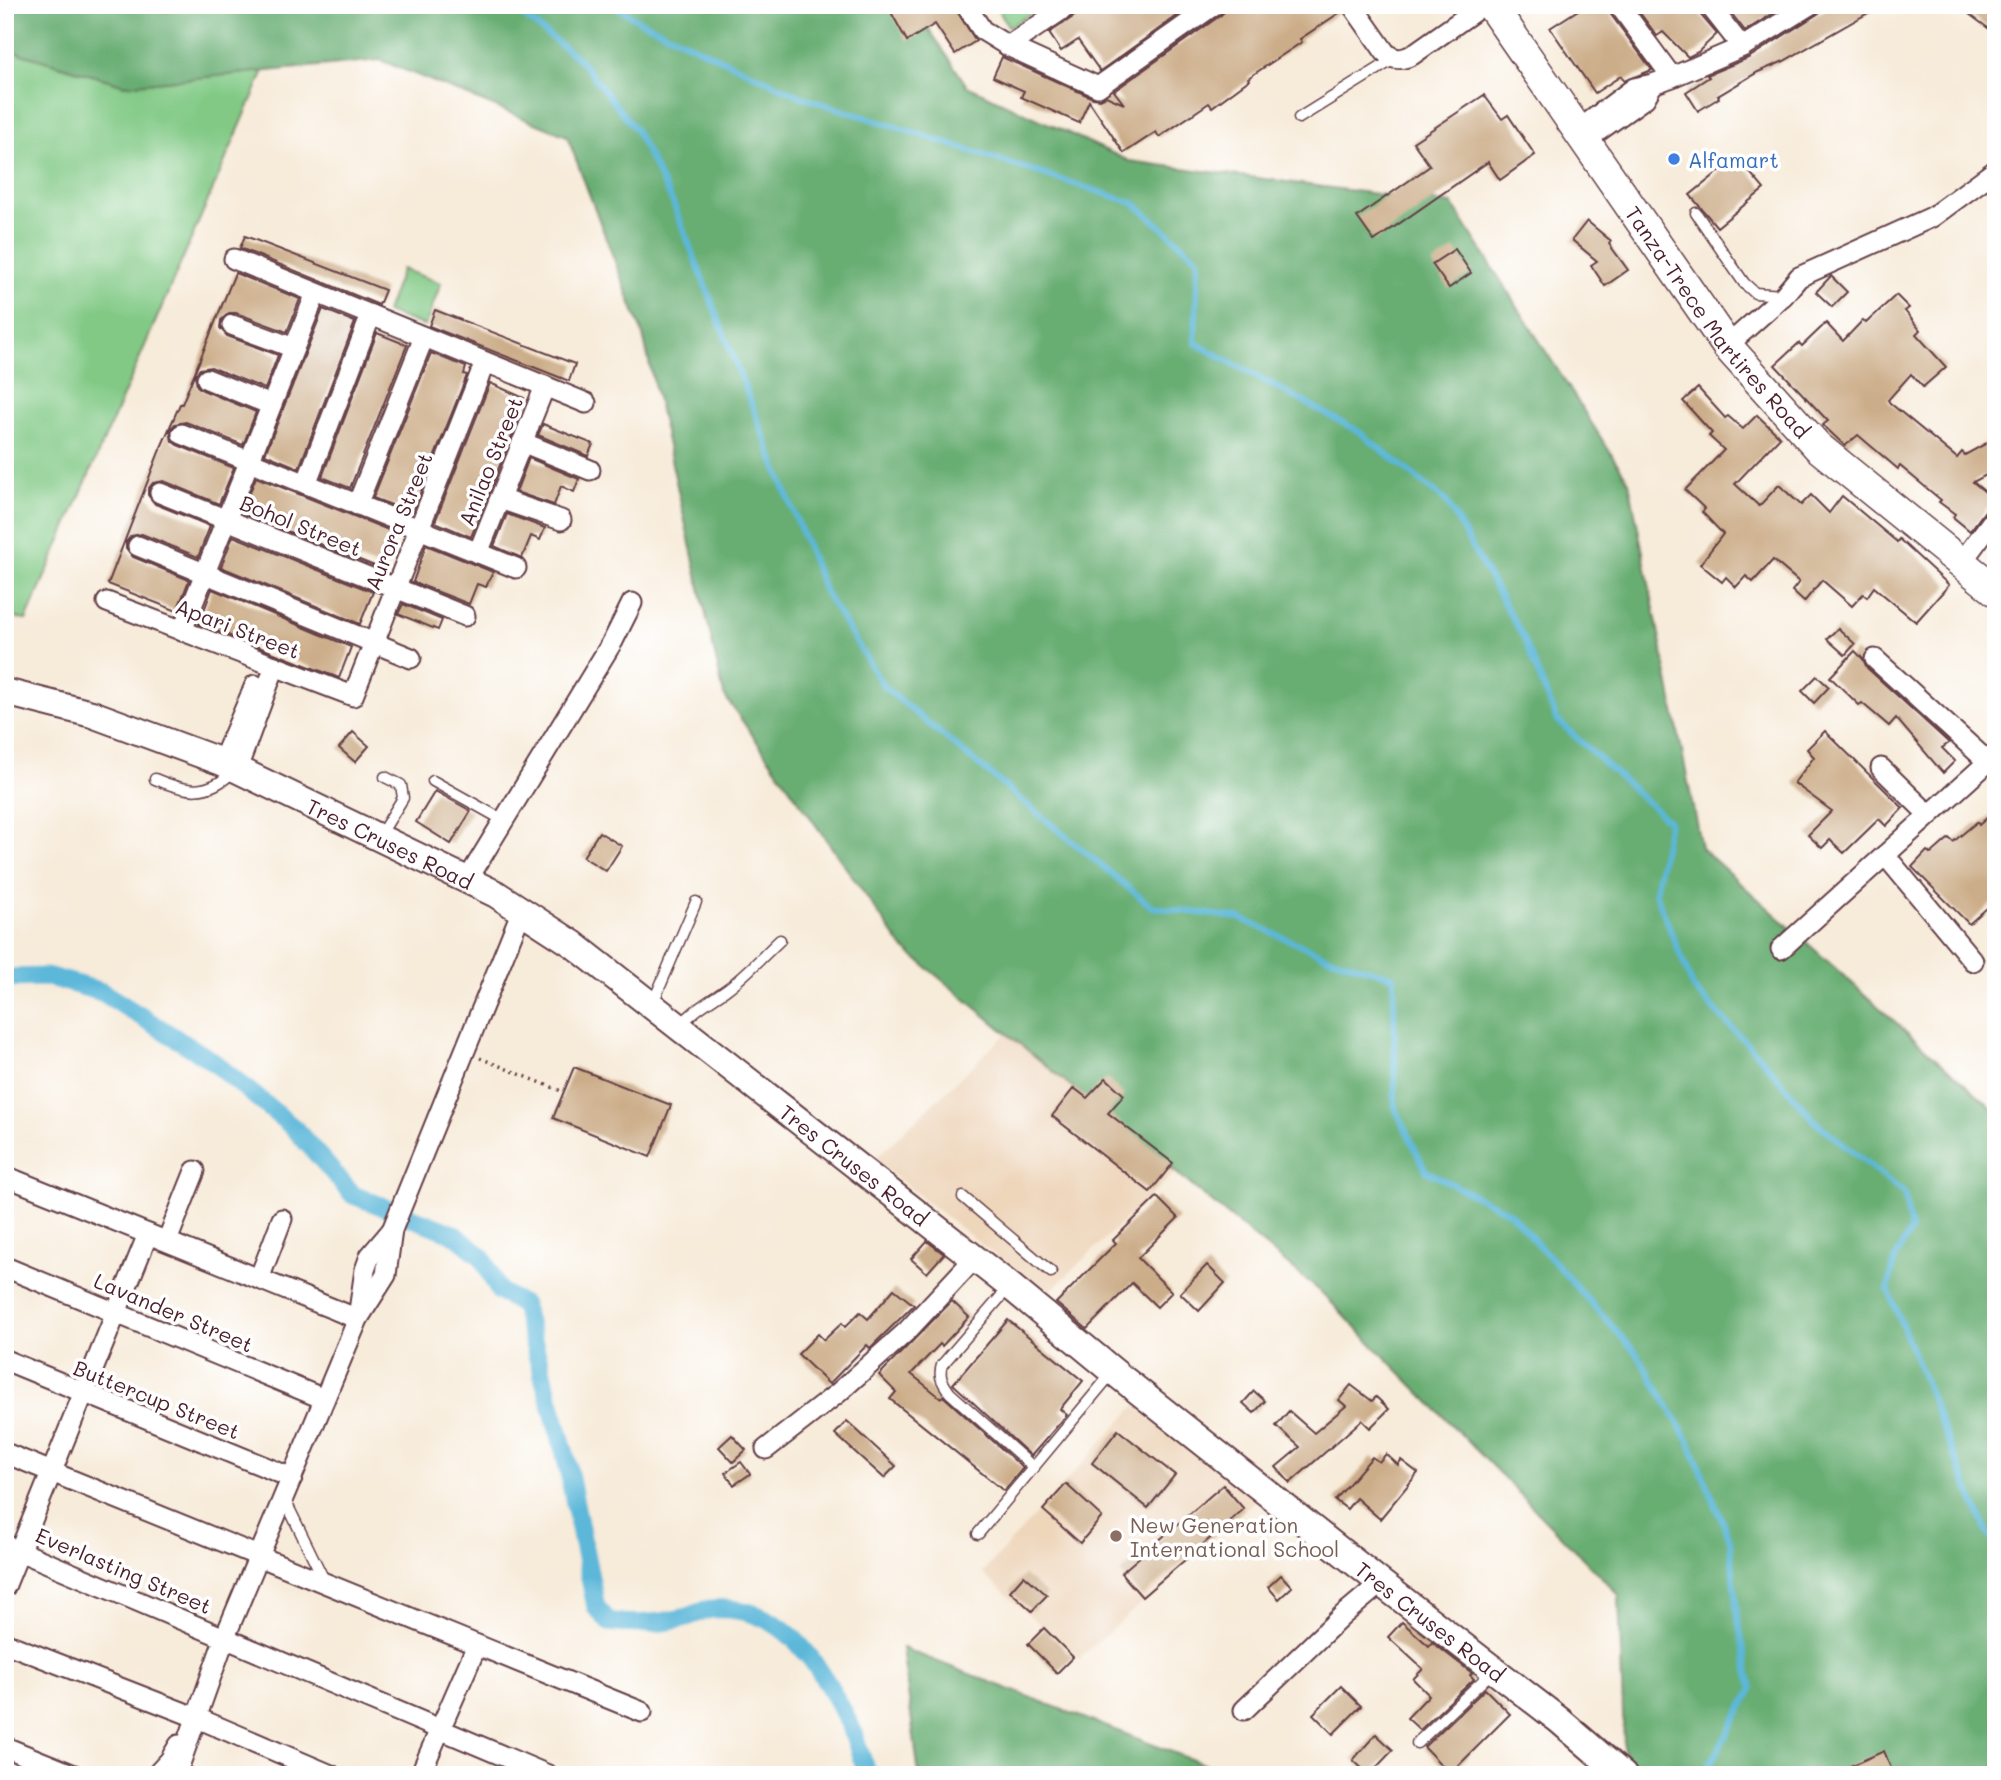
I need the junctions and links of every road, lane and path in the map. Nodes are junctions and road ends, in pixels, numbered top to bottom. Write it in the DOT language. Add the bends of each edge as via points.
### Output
graph roads {
  1 [pos="966,5"];
  2 [pos="1069,5"];
  3 [pos="1214,5"];
  4 [pos="1352,5"];
  5 [pos="1483,5"];
  6 [pos="1491,5"];
  7 [pos="1619,5"];
  8 [pos="1709,5"];
  9 [pos="1802,7"];
  10 [pos="1008,46"];
  11 [pos="1742,47"];
  12 [pos="1394,59"];
  13 [pos="1672,77"];
  14 [pos="1299,118"];
  15 [pos="1580,136"];
  16 [pos="1996,170"];
  17 [pos="1696,213"];
  18 [pos="234,259"];
  19 [pos="316,293"];
  20 [pos="1783,296"];
  21 [pos="371,315"];
  22 [pos="232,325"];
  23 [pos="424,337"];
  24 [pos="1727,346"];
  25 [pos="294,348"];
  26 [pos="485,362"];
  27 [pos="207,379"];
  28 [pos="545,386"];
  29 [pos="586,403"];
  30 [pos="271,405"];
  31 [pos="182,434"];
  32 [pos="522,442"];
  33 [pos="249,461"];
  34 [pos="590,470"];
  35 [pos="306,484"];
  36 [pos="160,493"];
  37 [pos="500,499"];
  38 [pos="357,505"];
  39 [pos="1996,516"];
  40 [pos="226,520"];
  41 [pos="561,520"];
  42 [pos="419,529"];
  43 [pos="138,546"];
  44 [pos="478,553"];
  45 [pos="1961,563"];
  46 [pos="516,568"];
  47 [pos="205,573"];
  48 [pos="396,588"];
  49 [pos="1996,591"];
  50 [pos="107,602"];
  51 [pos="632,603"];
  52 [pos="465,616"];
  53 [pos="182,631"];
  54 [pos="374,643"];
  55 [pos="411,658"];
  56 [pos="1875,659"];
  57 [pos="270,664"];
  58 [pos="5,692"];
  59 [pos="353,696"];
  60 [pos="1992,758"];
  61 [pos="229,765"];
  62 [pos="1881,768"];
  63 [pos="385,777"];
  64 [pos="155,779"];
  65 [pos="433,781"];
  66 [pos="1929,815"];
  67 [pos="503,820"];
  68 [pos="379,838"];
  69 [pos="1885,855"];
  70 [pos="468,879"];
  71 [pos="696,902"];
  72 [pos="522,910"];
  73 [pos="780,940"];
  74 [pos="1782,948"];
  75 [pos="1973,961"];
  76 [pos="651,1007"];
  77 [pos="679,1028"];
  78 [pos="465,1052"];
  79 [pos="564,1092"];
  80 [pos="195,1171"];
  81 [pos="5,1175"];
  82 [pos="963,1197"];
  83 [pos="282,1219"];
  84 [pos="158,1238"];
  85 [pos="974,1259"];
  86 [pos="5,1267"];
  87 [pos="1051,1272"];
  88 [pos="259,1279"];
  89 [pos="1010,1286"];
  90 [pos="116,1313"];
  91 [pos="358,1320"];
  92 [pos="5,1360"];
  93 [pos="1113,1371"];
  94 [pos="84,1394"];
  95 [pos="324,1399"];
  96 [pos="766,1449"];
  97 [pos="5,1452"];
  98 [pos="1032,1466"];
  99 [pos="52,1471"];
  100 [pos="292,1478"];
  101 [pos="284,1497"];
  102 [pos="978,1534"];
  103 [pos="13,1548"];
  104 [pos="259,1556"];
  105 [pos="325,1583"];
  106 [pos="1381,1583"];
  107 [pos="5,1587"];
  108 [pos="225,1637"];
  109 [pos="5,1643"];
  110 [pos="477,1645"];
  111 [pos="1494,1669"];
  112 [pos="1244,1710"];
  113 [pos="642,1712"];
  114 [pos="195,1717"];
  115 [pos="440,1730"];
  116 [pos="1417,1744"];
  117 [pos="5,1747"];
  118 [pos="162,1774"];
  119 [pos="74,1775"];
  120 [pos="331,1775"];
  121 [pos="420,1775"];
  122 [pos="548,1775"];
  123 [pos="1623,1775"];
  1 -- 10 [label="street" via="982,30"];
  2 -- 10 [label="street"];
  3 -- 10 [label="street" via="1098,87"];
  4 -- 12 [label="street"];
  5 -- 12 [label="street" via="1412,55"];
  6 -- 15 [label="main road, Tanza-Trece Martires Road"];
  7 -- 13 [label="street"];
  8 -- 11 [label="street"];
  9 -- 11 [label="street"];
  11 -- 13 [label="street"];
  12 -- 14 [label="lane"];
  13 -- 15 [label="street" via="1634,88 1625,103"];
  15 -- 24 [label="main road, Tanza-Trece Martires Road"];
  16 -- 20 [label="street" via="1932,217 1799,277"];
  17 -- 20 [label="lane" via="1744,283 1755,293"];
  18 -- 19 [label="street"];
  19 -- 21 [label="street"];
  19 -- 25 [label="street"];
  20 -- 24 [label="street"];
  21 -- 23 [label="street"];
  21 -- 35 [label="street"];
  22 -- 25 [label="street"];
  23 -- 26 [label="street"];
  23 -- 38 [label="street"];
  24 -- 45 [label="main road, Tanza-Trece Martires Road" via="1818,447"];
  25 -- 30 [label="street"];
  26 -- 28 [label="street"];
  26 -- 42 [label="street, Aurora Street"];
  27 -- 30 [label="street"];
  28 -- 29 [label="street"];
  28 -- 32 [label="street, Anilao Street"];
  30 -- 33 [label="street"];
  31 -- 33 [label="street"];
  32 -- 34 [label="street"];
  32 -- 37 [label="street, Anilao Street"];
  33 -- 35 [label="street"];
  33 -- 40 [label="street"];
  35 -- 38 [label="street"];
  36 -- 40 [label="street, Bohol Street"];
  37 -- 41 [label="street"];
  37 -- 44 [label="street, Anilao Street"];
  38 -- 42 [label="street"];
  39 -- 45 [label="street"];
  40 -- 47 [label="street"];
  40 -- 48 [label="street, Bohol Street"];
  42 -- 44 [label="street"];
  42 -- 48 [label="street, Aurora Street"];
  43 -- 47 [label="street"];
  44 -- 46 [label="street"];
  45 -- 49 [label="main road, Tanza-Trece Martires Road"];
  47 -- 53 [label="street"];
  47 -- 54 [label="street"];
  48 -- 52 [label="street, Bohol Street"];
  48 -- 54 [label="street, Aurora Street"];
  50 -- 53 [label="street, Apari Street"];
  51 -- 67 [label="street"];
  53 -- 57 [label="street, Apari Street"];
  54 -- 55 [label="street"];
  54 -- 59 [label="street, Aurora Street"];
  56 -- 60 [label="street"];
  57 -- 59 [label="street, Apari Street"];
  57 -- 61 [label="street"];
  58 -- 61 [label="main road, Tres Cruses Road" via="92,714"];
  60 -- 66 [label="street"];
  61 -- 64 [label="lane" via="222,782 208,789 180,789"];
  61 -- 68 [label="main road, Tres Cruses Road"];
  62 -- 66 [label="street"];
  63 -- 68 [label="lane" via="401,785 403,798"];
  65 -- 67 [label="lane"];
  66 -- 69 [label="street"];
  67 -- 70 [label="street"];
  68 -- 70 [label="main road, Tres Cruses Road"];
  69 -- 74 [label="street"];
  69 -- 75 [label="street"];
  70 -- 72 [label="main road, Tres Cruses Road"];
  71 -- 76 [label="lane"];
  72 -- 76 [label="main road, Tres Cruses Road"];
  72 -- 78 [label="street"];
  73 -- 77 [label="lane"];
  76 -- 77 [label="main road, Tres Cruses Road"];
  77 -- 85 [label="main road, Tres Cruses Road"];
  78 -- 79 [label="path"];
  78 -- 91 [label="street" via="393,1230 386,1275"];
  80 -- 84 [label="street"];
  81 -- 84 [label="street"];
  82 -- 87 [label="lane"];
  83 -- 88 [label="street"];
  84 -- 88 [label="street"];
  84 -- 90 [label="street"];
  85 -- 89 [label="main road, Tres Cruses Road"];
  85 -- 96 [label="street" via="907,1331"];
  86 -- 90 [label="street, Lavander Street"];
  88 -- 91 [label="street"];
  89 -- 93 [label="main road, Tres Cruses Road"];
  89 -- 98 [label="lane" via="940,1372 950,1393"];
  90 -- 94 [label="street"];
  90 -- 95 [label="street, Lavander Street"];
  91 -- 95 [label="street"];
  92 -- 94 [label="street, Buttercup Street"];
  93 -- 98 [label="lane"];
  93 -- 106 [label="main road, Tres Cruses Road"];
  94 -- 99 [label="street"];
  94 -- 100 [label="street, Buttercup Street"];
  95 -- 100 [label="street"];
  97 -- 99 [label="street"];
  98 -- 102 [label="lane"];
  99 -- 103 [label="street"];
  99 -- 104 [label="street"];
  100 -- 101 [label="street"];
  101 -- 104 [label="street"];
  101 -- 105 [label="lane"];
  103 -- 107 [label="street"];
  103 -- 108 [label="street, Everlasting Street"];
  104 -- 105 [label="street"];
  104 -- 108 [label="street"];
  105 -- 110 [label="street"];
  106 -- 111 [label="main road, Tres Cruses Road"];
  106 -- 112 [label="street"];
  108 -- 114 [label="street"];
  108 -- 115 [label="street, Everlasting Street"];
  109 -- 114 [label="street"];
  110 -- 113 [label="street"];
  110 -- 115 [label="street"];
  111 -- 116 [label="lane"];
  111 -- 123 [label="main road, Tres Cruses Road"];
  114 -- 118 [label="street"];
  114 -- 120 [label="street"];
  115 -- 121 [label="street"];
  115 -- 122 [label="street, Everlasting Street"];
  117 -- 119 [label="street"];
}
